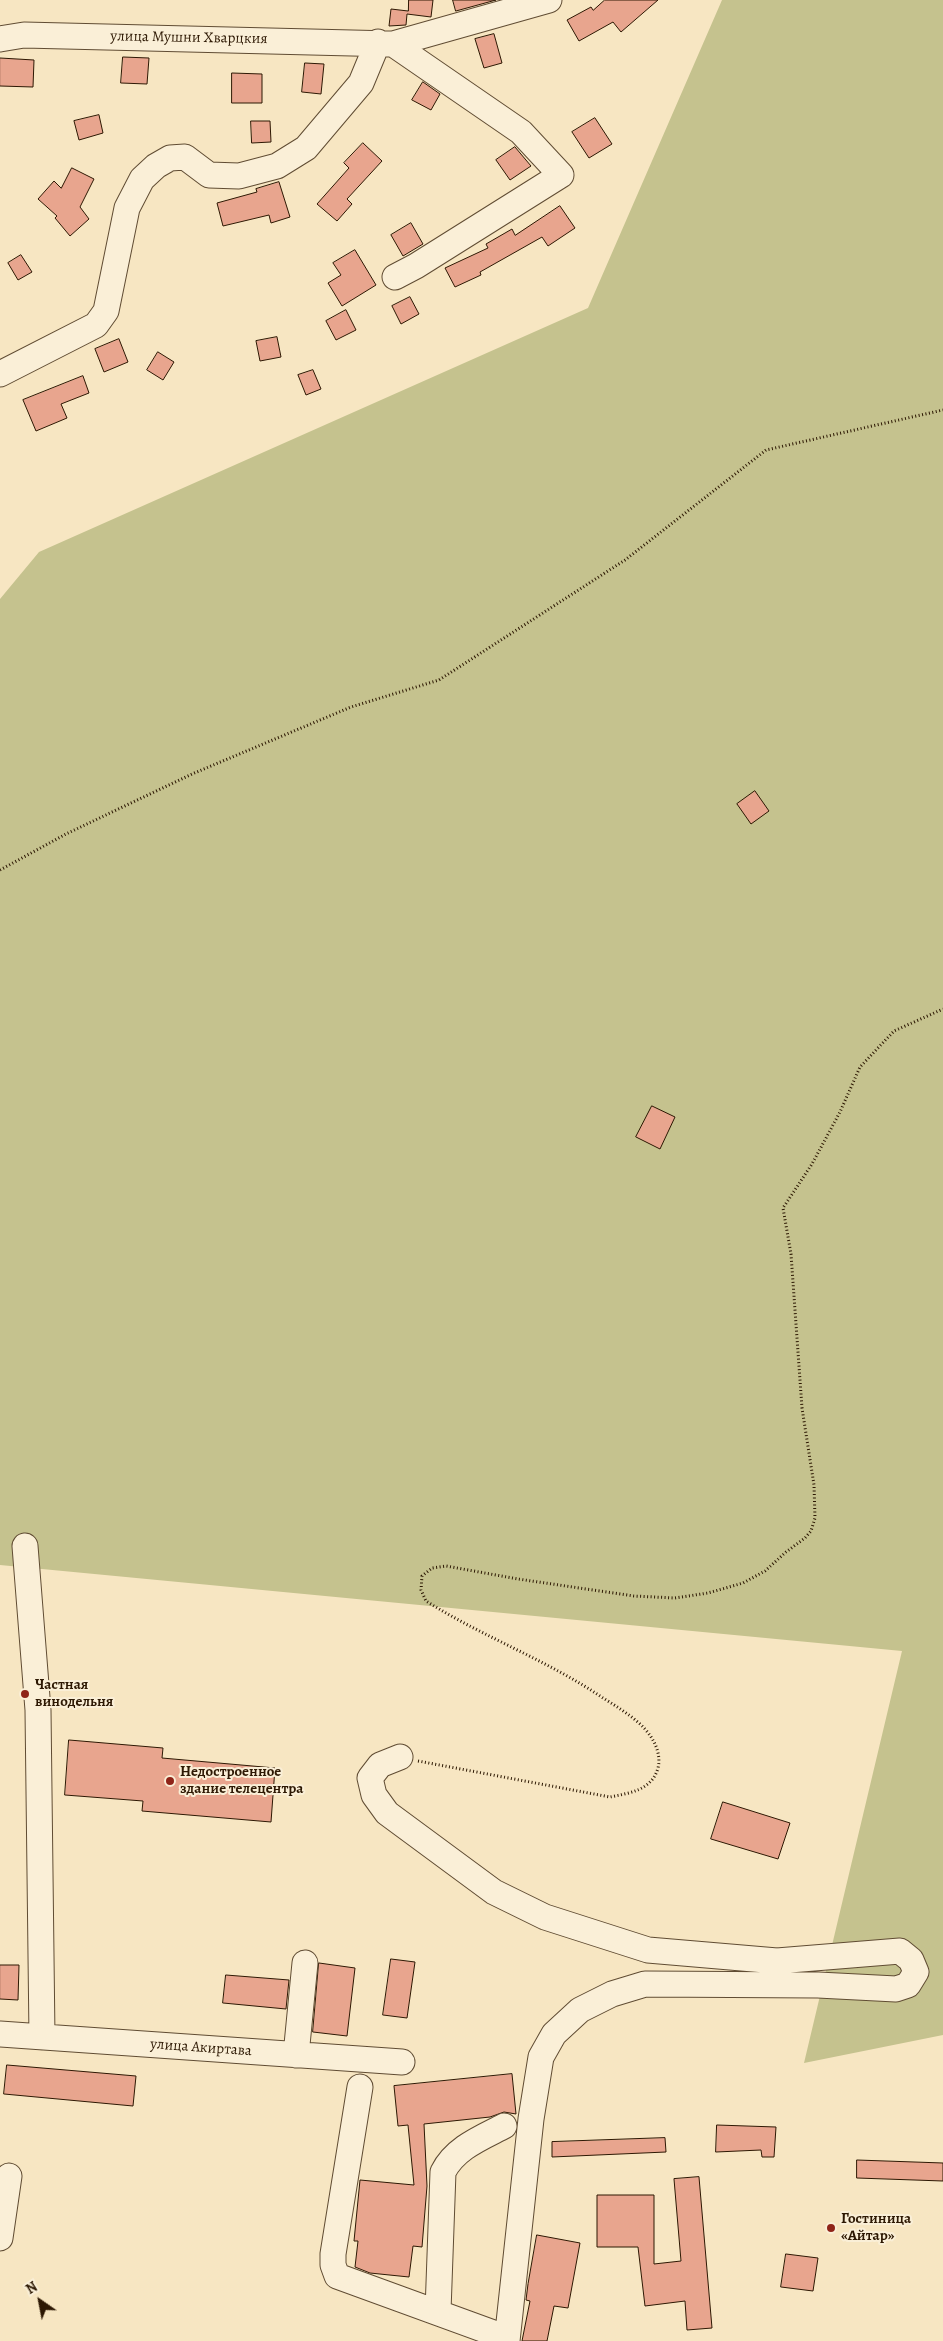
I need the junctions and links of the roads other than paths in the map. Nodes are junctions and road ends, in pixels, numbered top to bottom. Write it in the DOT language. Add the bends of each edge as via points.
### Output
graph roads {
  1 [pos="549,0"];
  2 [pos="0,39"];
  3 [pos="386,43"];
  4 [pos="395,277"];
  5 [pos="0,374"];
  6 [pos="25,1546"];
  7 [pos="400,1758"];
  8 [pos="305,1963"];
  9 [pos="0,2034"];
  10 [pos="42,2037"];
  11 [pos="296,2055"];
  12 [pos="402,2062"];
  13 [pos="360,2087"];
  14 [pos="504,2126"];
  15 [pos="9,2176"];
  16 [pos="0,2238"];
  17 [pos="438,2311"];
  18 [pos="507,2339"];
  1 -- 3 [label="street, улица Мушни Хварцкия"];
  2 -- 3 [label="street, улица Мушни Хварцкия" via="24,35"];
  3 -- 4 [label="street" via="521,132 561,175"];
  3 -- 5 [label="street" via="361,83 306,148 277,166 239,176 209,175 185,157 170,158 156,166 142,179 127,208 106,310 96,325"];
  6 -- 10 [label="street" via="38,1710"];
  7 -- 18 [label="street" via="380,1765 370,1778 374,1795 386,1813 494,1892 545,1917 648,1950 777,1961 900,1951 911,1960 916,1972 908,1985 896,1989 645,1984 612,1994 580,2010 554,2034 541,2057"];
  8 -- 11 [label="street"];
  9 -- 10 [label="street, улица Акиртава"];
  10 -- 11 [label="street, улица Акиртава"];
  11 -- 12 [label="street, улица Акиртава"];
  13 -- 17 [label="street" via="333,2265 337,2276"];
  14 -- 17 [label="street" via="461,2149 448,2161 443,2172"];
  15 -- 16 [label="street"];
  17 -- 18 [label="street"];
}
